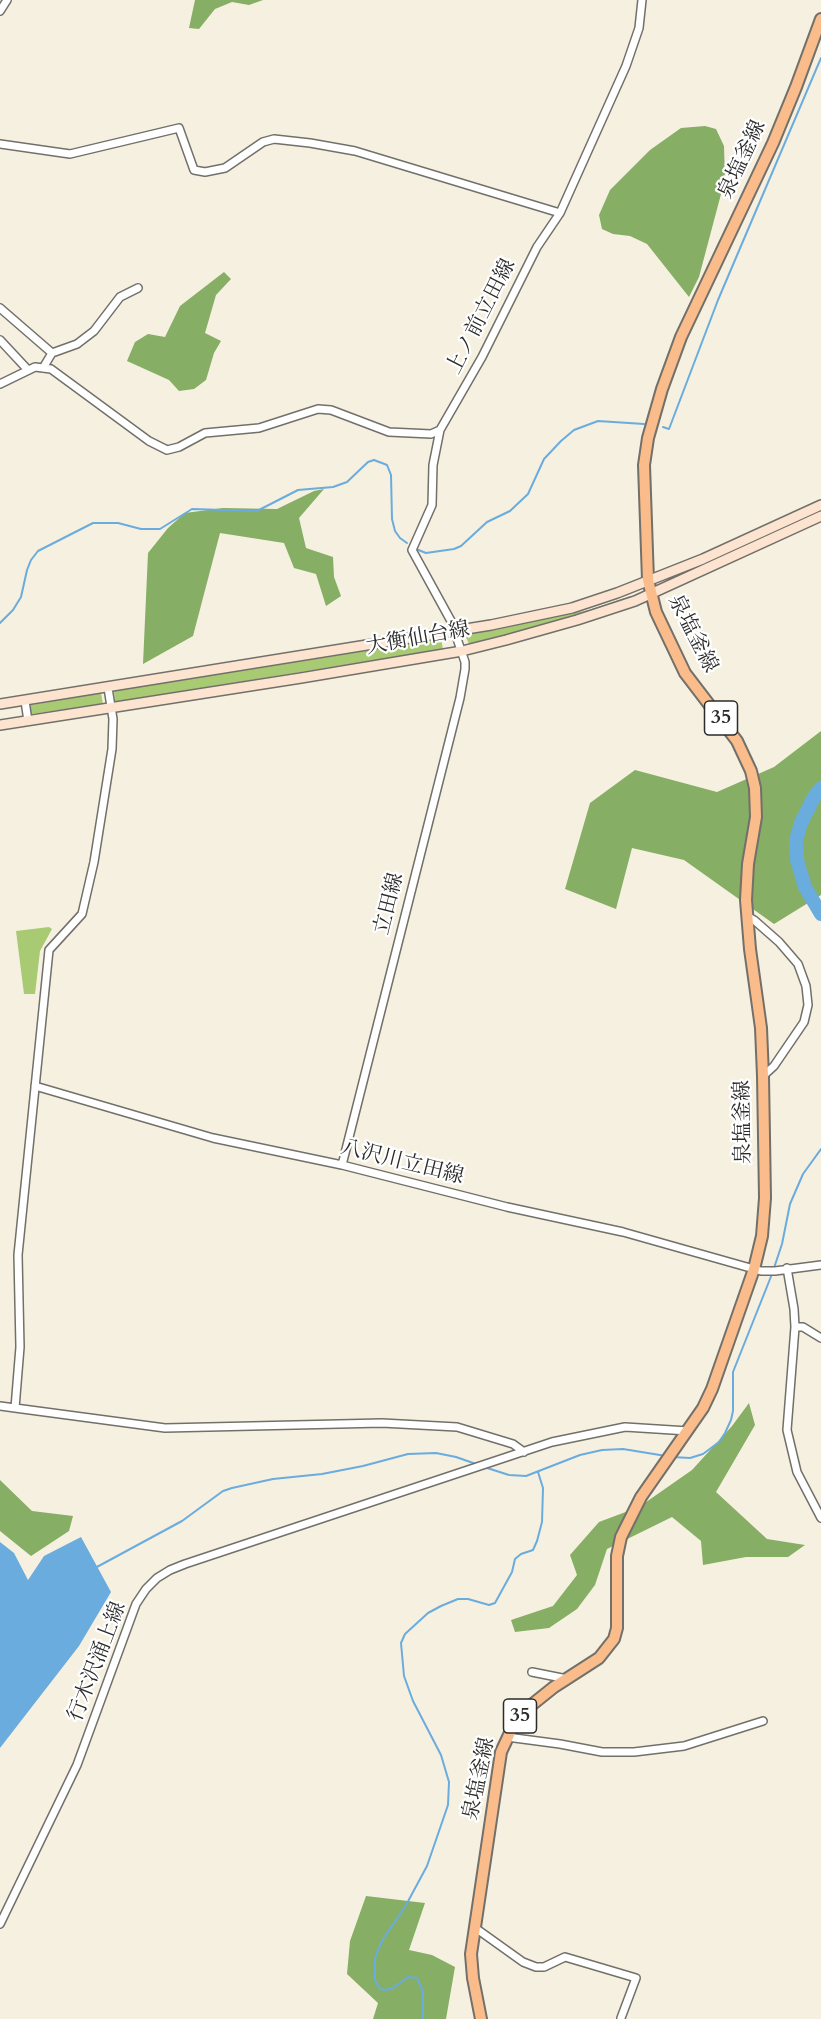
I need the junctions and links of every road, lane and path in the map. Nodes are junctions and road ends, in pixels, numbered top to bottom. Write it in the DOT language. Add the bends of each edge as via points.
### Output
graph roads {
  1 [pos="7,0"];
  2 [pos="642,0"];
  3 [pos="0,11"];
  4 [pos="821,19"];
  5 [pos="0,144"];
  6 [pos="560,213"];
  7 [pos="138,288"];
  8 [pos="0,308"];
  9 [pos="0,340"];
  10 [pos="52,353"];
  11 [pos="43,368"];
  12 [pos="28,370"];
  13 [pos="0,384"];
  14 [pos="440,430"];
  15 [pos="821,505"];
  16 [pos="821,516"];
  17 [pos="648,580"];
  18 [pos="650,595"];
  19 [pos="456,630"];
  20 [pos="462,651"];
  21 [pos="108,688"];
  22 [pos="25,701"];
  23 [pos="0,704"];
  24 [pos="112,708"];
  25 [pos="28,722"];
  26 [pos="0,725"];
  27 [pos="747,916"];
  28 [pos="763,1076"];
  29 [pos="35,1086"];
  30 [pos="342,1165"];
  31 [pos="821,1265"];
  32 [pos="785,1269"];
  33 [pos="758,1270"];
  34 [pos="795,1327"];
  35 [pos="821,1338"];
  36 [pos="0,1406"];
  37 [pos="15,1408"];
  38 [pos="688,1431"];
  39 [pos="524,1452"];
  40 [pos="821,1518"];
  41 [pos="532,1672"];
  42 [pos="567,1679"];
  43 [pos="763,1721"];
  44 [pos="507,1737"];
  45 [pos="0,1924"];
  46 [pos="474,1927"];
  47 [pos="621,2018"];
  48 [pos="481,2019"];
  1 -- 3 [label="street"];
  2 -- 6 [label="street, 上ノ前立田線" via="639,28 626,66"];
  4 -- 17 [label="main road, 泉塩釜線 / 35" via="773,143 681,337 662,389 644,465"];
  5 -- 6 [label="street" via="70,154 179,128 194,170 205,172 225,168 263,142 310,142"];
  6 -- 14 [label="street, 上ノ前立田線" via="537,247"];
  7 -- 10 [label="street" via="120,297 94,331 77,344"];
  8 -- 10 [label="street"];
  9 -- 12 [label="street"];
  10 -- 11 [label="street"];
  11 -- 12 [label="street"];
  11 -- 14 [label="street" via="51,369 167,450 205,433 259,428 318,409 331,410 389,432 431,434"];
  12 -- 13 [label="street"];
  14 -- 19 [label="street, 上ノ前立田線" via="433,465 432,505 412,550"];
  15 -- 17 [label="main road, 大衡仙台線"];
  16 -- 18 [label="main road, 大衡仙台線"];
  17 -- 18 [label="main road, 泉塩釜線 / 35"];
  17 -- 19 [label="main road, 大衡仙台線" via="572,608"];
  18 -- 20 [label="main road, 大衡仙台線" via="578,620"];
  18 -- 27 [label="main road, 泉塩釜線 / 35" via="685,672 728,728 751,771 756,817 748,864"];
  19 -- 20 [label="street, 上ノ前立田線"];
  19 -- 21 [label="main road, 大衡仙台線"];
  20 -- 24 [label="main road, 大衡仙台線"];
  20 -- 30 [label="street, 立田線" via="465,669 460,698"];
  21 -- 22 [label="main road, 大衡仙台線"];
  21 -- 24 [label="street"];
  22 -- 23 [label="main road, 大衡仙台線"];
  22 -- 25 [label="street"];
  24 -- 25 [label="main road, 大衡仙台線"];
  24 -- 29 [label="street" via="112,749 82,914 49,950"];
  25 -- 26 [label="main road, 大衡仙台線"];
  27 -- 28 [label="main road, 泉塩釜線 / 35"];
  27 -- 28 [label="street" via="798,964 808,1005 804,1022"];
  28 -- 33 [label="main road, 泉塩釜線 / 35" via="765,1219"];
  29 -- 30 [label="street, 八沢川立田線" via="213,1138"];
  29 -- 37 [label="street" via="18,1254 20,1347"];
  30 -- 33 [label="street, 八沢川立田線" via="623,1232"];
  31 -- 32 [label="street, 八沢川立田線"];
  32 -- 33 [label="street, 八沢川立田線"];
  32 -- 34 [label="street" via="795,1309"];
  33 -- 38 [label="main road, 泉塩釜線 / 35" via="712,1389"];
  34 -- 35 [label="street" via="803,1327"];
  34 -- 40 [label="street" via="787,1430 797,1472"];
  36 -- 37 [label="street"];
  37 -- 39 [label="street" via="165,1428 382,1424 457,1427 513,1444"];
  38 -- 39 [label="street, 行木沢涌上線" via="625,1427"];
  38 -- 42 [label="main road, 泉塩釜線 / 35" via="641,1497 621,1537 615,1639 599,1658"];
  39 -- 45 [label="street, 行木沢涌上線" via="185,1564 170,1570 146,1589 136,1604 77,1765"];
  41 -- 42 [label="street"];
  42 -- 44 [label="main road, 泉塩釜線 / 35" via="532,1702"];
  43 -- 44 [label="street" via="684,1746 634,1752 602,1752"];
  44 -- 46 [label="main road, 泉塩釜線 / 35" via="495,1781"];
  46 -- 47 [label="street" via="536,1967 565,1957 636,1978"];
  46 -- 48 [label="main road, 泉塩釜線 / 35" via="472,1968"];
}
